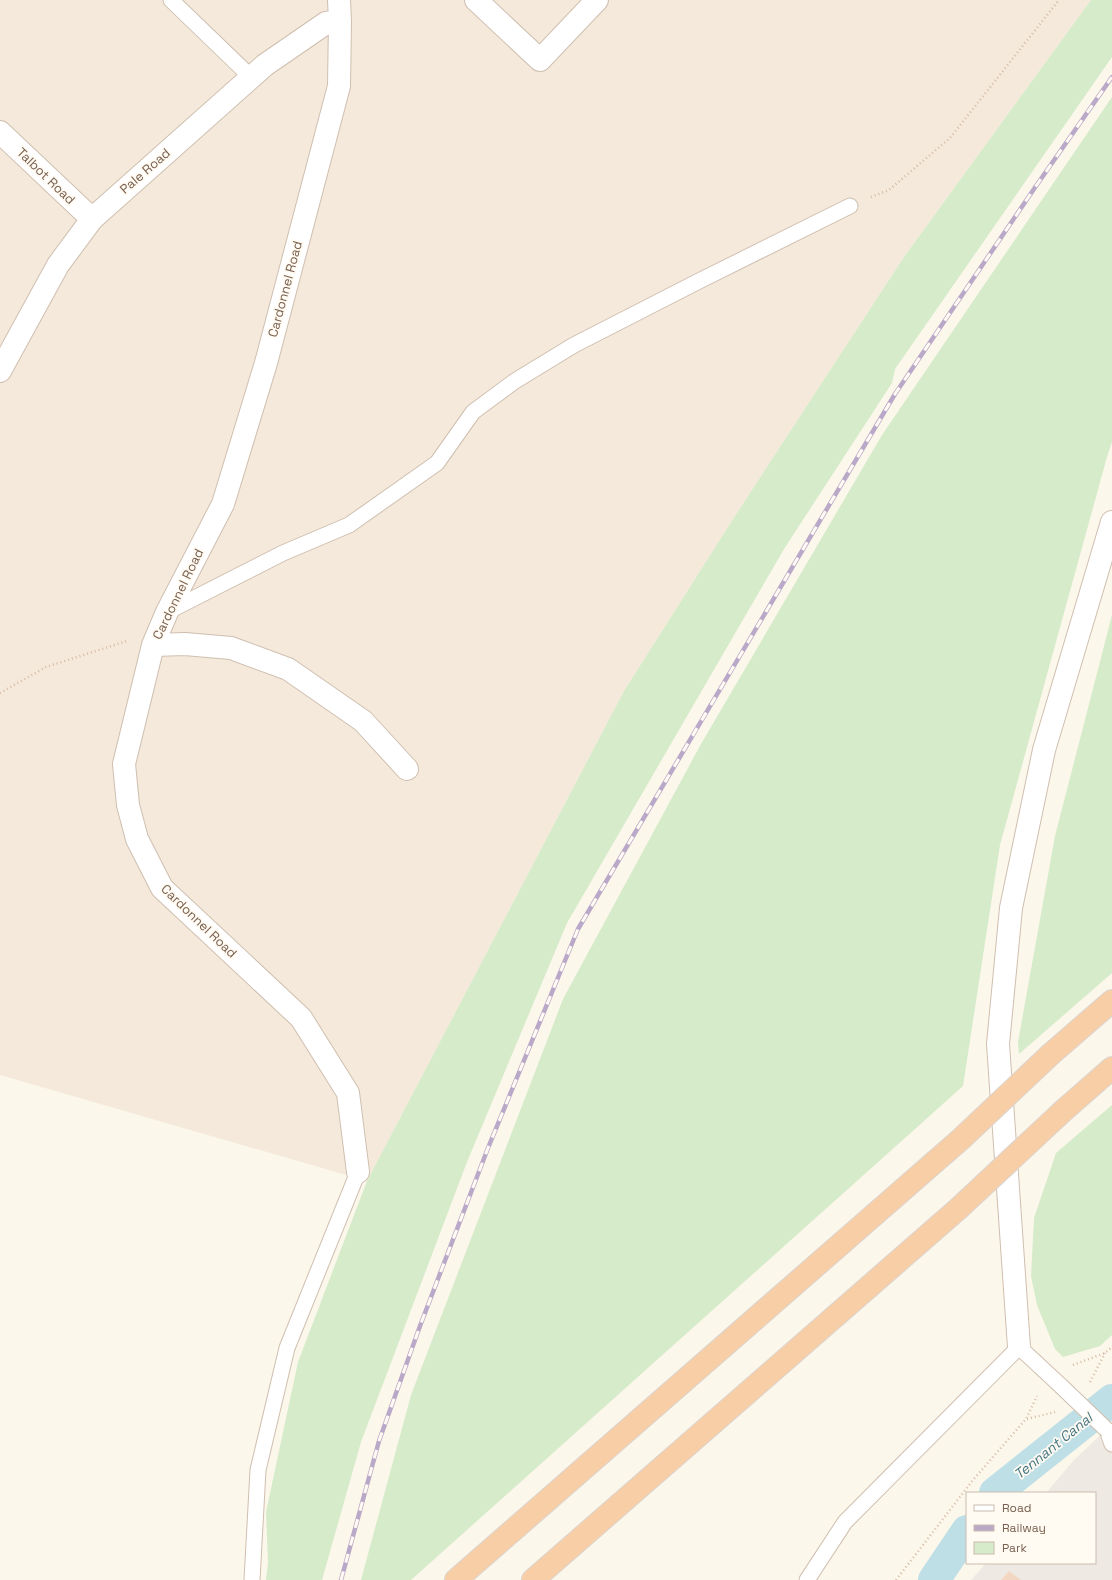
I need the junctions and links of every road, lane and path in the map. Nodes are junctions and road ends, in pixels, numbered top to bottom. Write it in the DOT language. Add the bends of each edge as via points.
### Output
graph roads {
  1 [pos="171,0"];
  2 [pos="476,0"];
  3 [pos="597,0"];
  4 [pos="1059,0"];
  5 [pos="340,10"];
  6 [pos="251,77"];
  7 [pos="0,132"];
  8 [pos="850,206"];
  9 [pos="92,219"];
  10 [pos="0,371"];
  11 [pos="1112,522"];
  12 [pos="167,612"];
  13 [pos="154,645"];
  14 [pos="0,693"];
  15 [pos="407,769"];
  16 [pos="1112,1001"];
  17 [pos="1112,1068"];
  18 [pos="358,1172"];
  19 [pos="1019,1347"];
  20 [pos="1112,1347"];
  21 [pos="1048,1373"];
  22 [pos="1110,1437"];
  23 [pos="252,1580"];
  24 [pos="456,1580"];
  25 [pos="533,1580"];
  26 [pos="807,1580"];
  27 [pos="896,1580"];
  1 -- 6 [label="lane"];
  2 -- 3 [label="street" via="540,60"];
  4 -- 8 [label="path" via="950,138 889,190"];
  5 -- 6 [label="street, Pale Road"];
  5 -- 12 [label="street, Cardonnel Road" via="339,86 266,363 223,504"];
  6 -- 9 [label="street, Pale Road"];
  7 -- 9 [label="street, Talbot Road"];
  8 -- 12 [label="lane" via="574,345 514,381 473,412 438,463 348,526 283,553"];
  9 -- 10 [label="street, Pale Road" via="58,265"];
  11 -- 19 [label="street" via="1044,750 1011,908 998,1044"];
  12 -- 13 [label="street, Cardonnel Road"];
  13 -- 14 [label="path" via="134,639 46,668"];
  13 -- 15 [label="street" via="185,644 231,648 288,669 363,721"];
  13 -- 18 [label="street, Cardonnel Road" via="124,764 128,805 137,838 162,888 301,1018 348,1093"];
  16 -- 24 [label="highway, bridge" via="960,1139"];
  17 -- 25 [label="highway, bridge" via="958,1209"];
  18 -- 23 [label="lane" via="287,1348 258,1470"];
  19 -- 21 [label="lane"];
  19 -- 26 [label="lane" via="845,1522"];
  20 -- 21 [label="path" via="1105,1353"];
  21 -- 22 [label="lane, bridge"];
  21 -- 27 [label="path" via="1026,1419 973,1480"];
}
